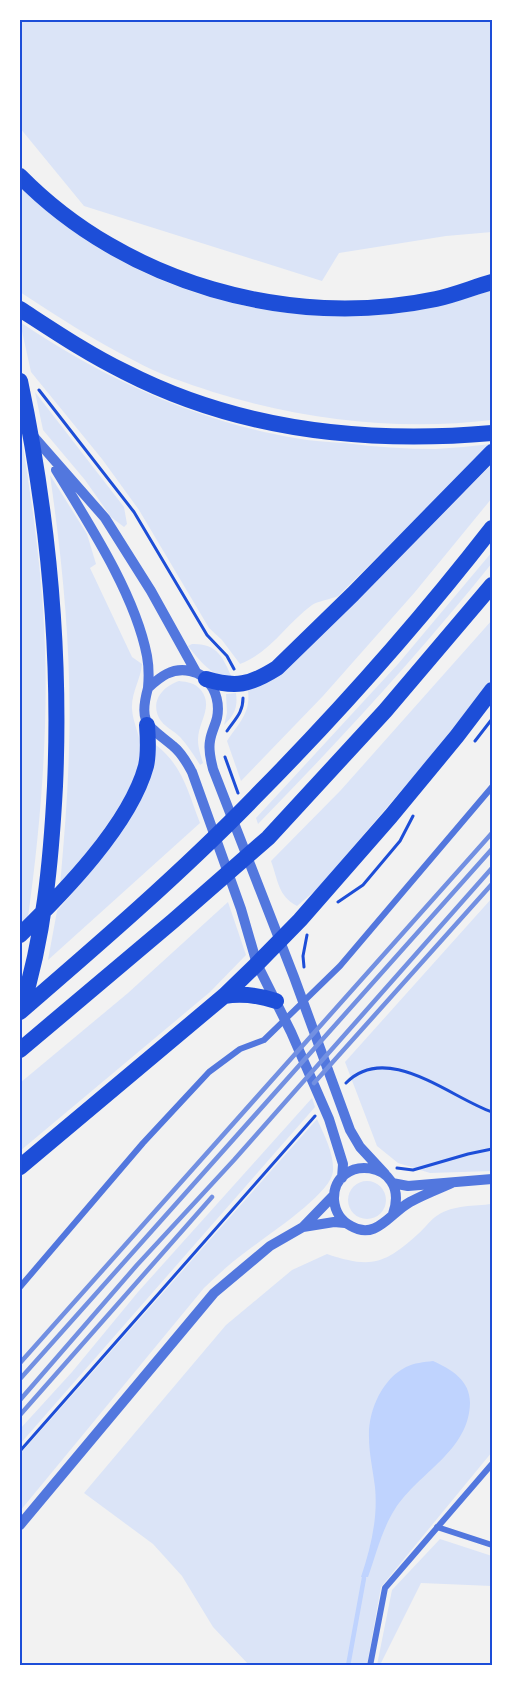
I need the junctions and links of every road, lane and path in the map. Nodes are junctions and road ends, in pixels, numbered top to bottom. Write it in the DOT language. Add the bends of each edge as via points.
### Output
graph roads {
  1 [pos="20,176"];
  2 [pos="492,282"];
  3 [pos="20,309"];
  4 [pos="20,381"];
  5 [pos="38,390"];
  6 [pos="20,421"];
  7 [pos="492,433"];
  8 [pos="45,452"];
  9 [pos="492,452"];
  10 [pos="492,528"];
  11 [pos="492,585"];
  12 [pos="201,676"];
  13 [pos="241,684"];
  14 [pos="148,688"];
  15 [pos="492,690"];
  16 [pos="147,725"];
  17 [pos="223,738"];
  18 [pos="222,750"];
  19 [pos="226,761"];
  20 [pos="492,787"];
  21 [pos="20,935"];
  22 [pos="280,941"];
  23 [pos="257,964"];
  24 [pos="224,996"];
  25 [pos="276,1001"];
  26 [pos="20,1013"];
  27 [pos="20,1050"];
  28 [pos="346,1084"];
  29 [pos="322,1108"];
  30 [pos="492,1112"];
  31 [pos="492,1149"];
  32 [pos="390,1162"];
  33 [pos="20,1167"];
  34 [pos="342,1178"];
  35 [pos="389,1178"];
  36 [pos="492,1179"];
  37 [pos="452,1183"];
  38 [pos="334,1195"];
  39 [pos="393,1214"];
  40 [pos="345,1223"];
  41 [pos="303,1227"];
  42 [pos="20,1287"];
  43 [pos="20,1450"];
  44 [pos="492,1464"];
  45 [pos="20,1525"];
  46 [pos="437,1527"];
  47 [pos="492,1545"];
  48 [pos="370,1665"];
  1 -- 2 [label="highway" via="61,213 100,239 184,280 230,295 280,304 385,306 436,299"];
  3 -- 7 [label="highway" via="126,373 248,418 304,429 414,437"];
  4 -- 26 [label="highway" via="44,521 56,677 49,870 41,933"];
  5 -- 13 [label="path" via="134,512"];
  6 -- 8 [label="street"];
  8 -- 12 [label="street" via="105,518"];
  8 -- 14 [label="street" via="104,549 128,601 147,655"];
  9 -- 13 [label="highway" via="277,668"];
  10 -- 26 [label="highway" via="352,695 254,798"];
  11 -- 27 [label="highway" via="385,711 268,838"];
  12 -- 13 [label="highway" via="226,685"];
  12 -- 14 [label="street" via="184,670 167,673"];
  12 -- 22 [label="street" via="214,689 218,703 210,741 213,769"];
  13 -- 17 [label="path" via="243,707"];
  14 -- 16 [label="street" via="144,712"];
  15 -- 22 [label="highway" via="391,816"];
  16 -- 21 [label="highway" via="146,765 126,810 73,881"];
  16 -- 23 [label="street" via="174,746 192,772"];
  18 -- 19 [label="path"];
  20 -- 42 [label="street" via="340,966 264,1041 240,1048 209,1072"];
  22 -- 23 [label="highway"];
  22 -- 35 [label="street" via="350,1130"];
  23 -- 24 [label="highway"];
  23 -- 25 [label="street"];
  24 -- 25 [label="highway" via="240,993"];
  24 -- 33 [label="highway"];
  25 -- 34 [label="street" via="329,1119 343,1164"];
  28 -- 30 [label="path" via="354,1076 396,1068"];
  29 -- 43 [label="path"];
  31 -- 32 [label="path" via="413,1170 398,1169"];
  34 -- 35 [label="street" via="368,1167"];
  34 -- 38 [label="street"];
  35 -- 37 [label="street" via="408,1186"];
  35 -- 39 [label="street" via="396,1193"];
  36 -- 37 [label="street"];
  37 -- 39 [label="street"];
  38 -- 40 [label="street" via="338,1215"];
  38 -- 41 [label="street"];
  39 -- 40 [label="street" via="386,1223 366,1230"];
  40 -- 41 [label="street"];
  41 -- 45 [label="street" via="270,1246 214,1293"];
  44 -- 46 [label="street"];
  46 -- 47 [label="street"];
  46 -- 48 [label="street" via="385,1588"];
}
